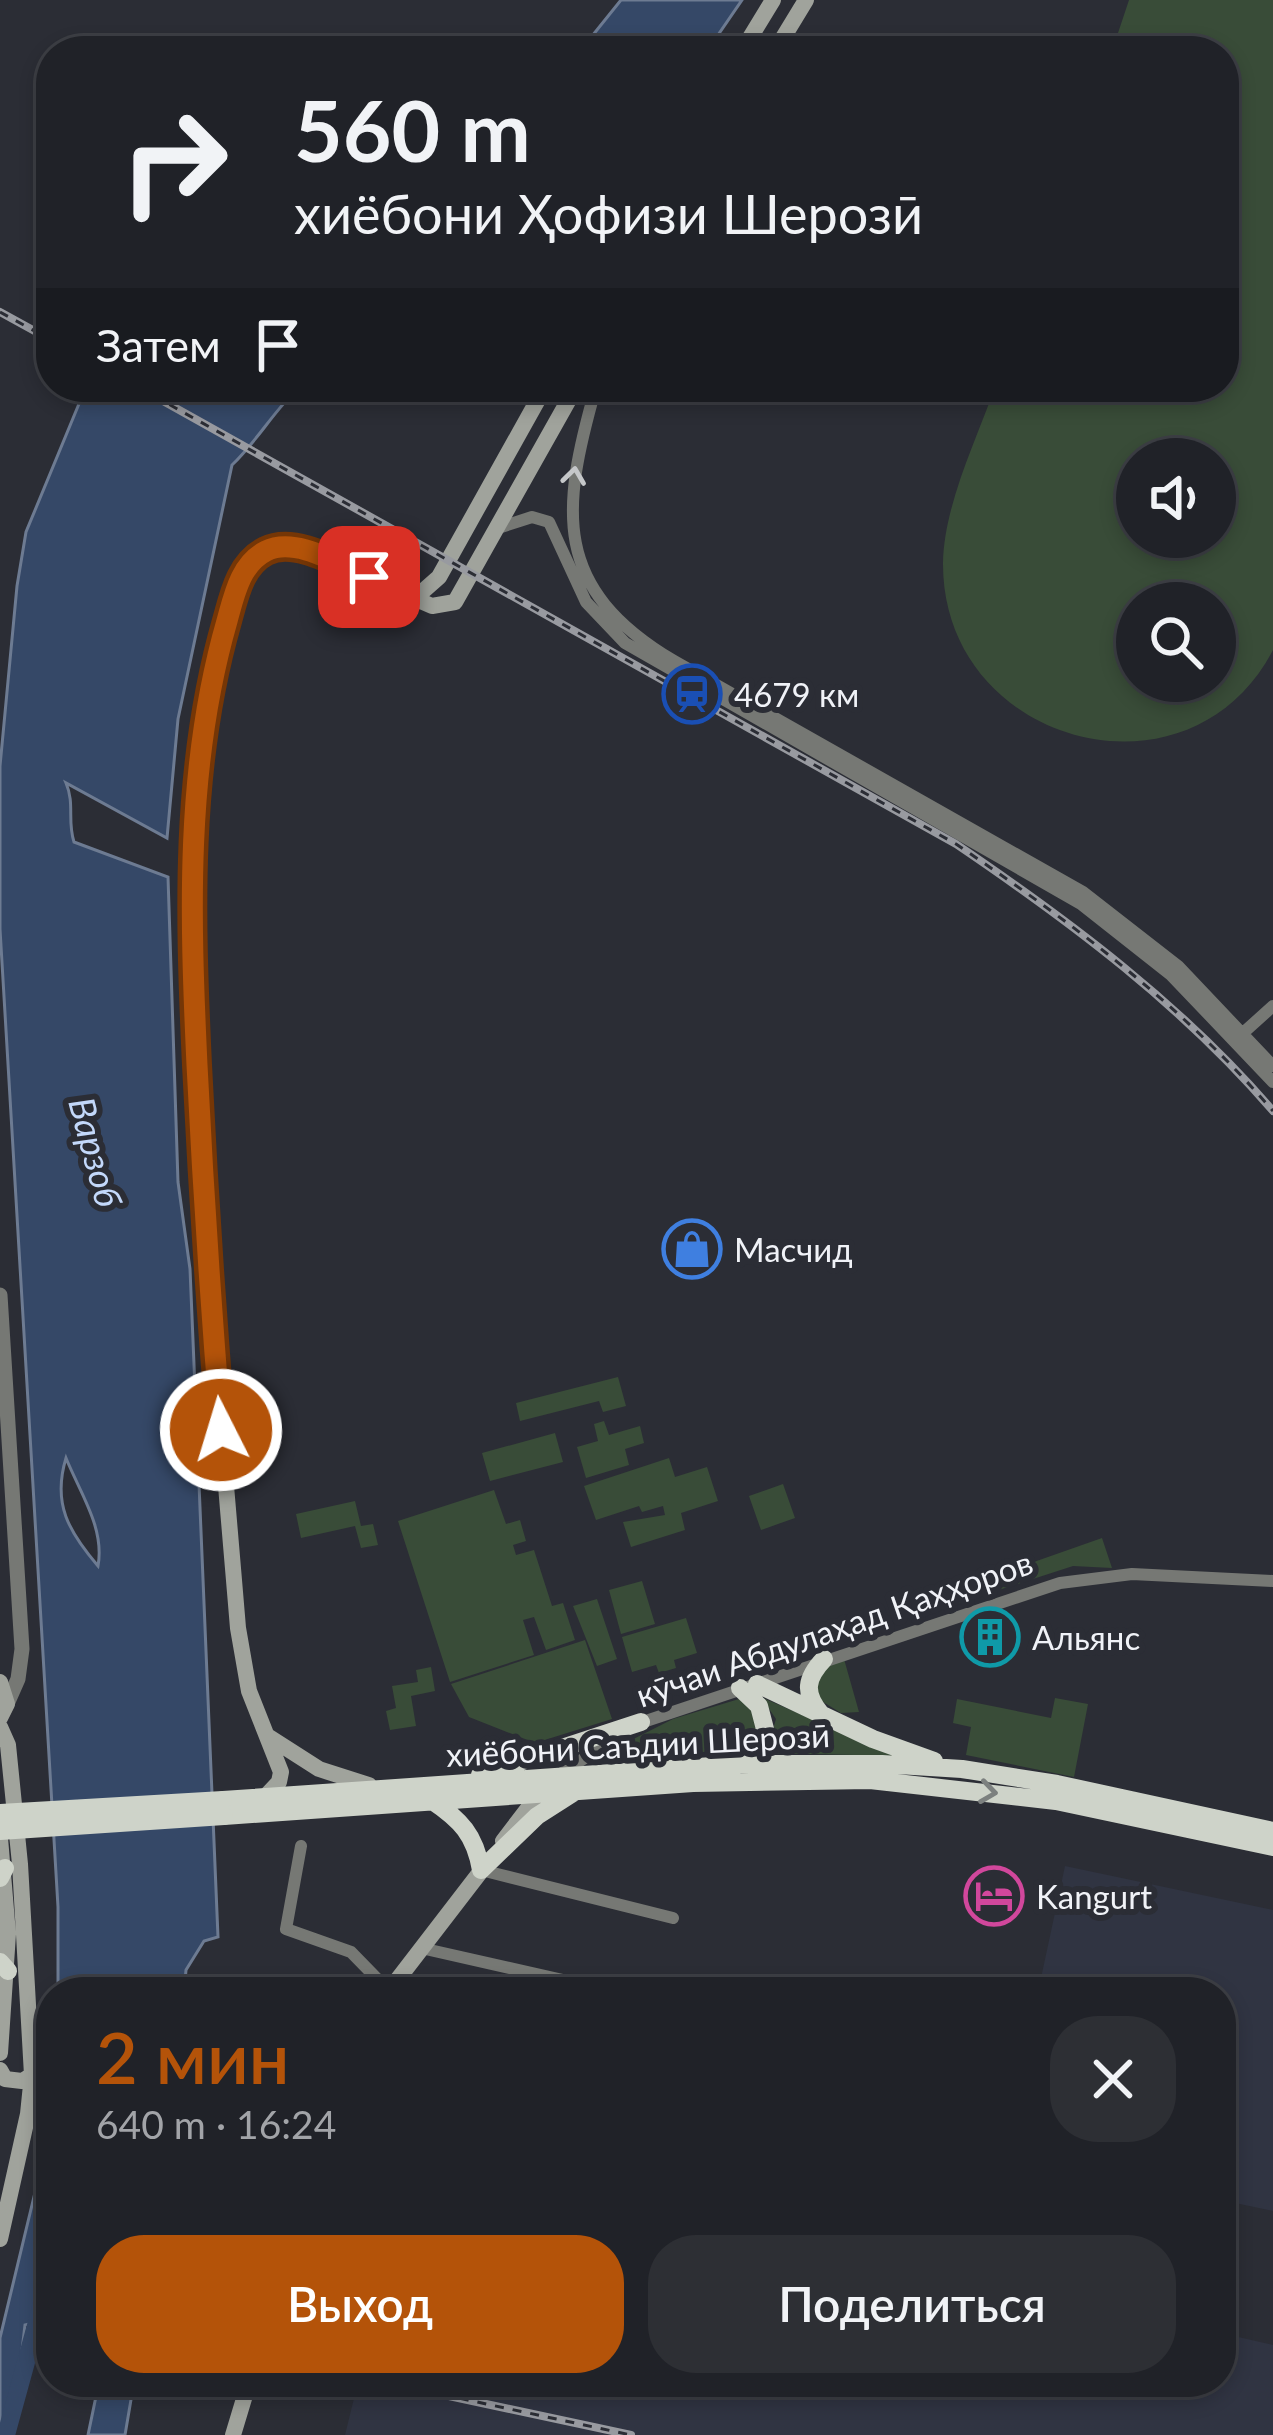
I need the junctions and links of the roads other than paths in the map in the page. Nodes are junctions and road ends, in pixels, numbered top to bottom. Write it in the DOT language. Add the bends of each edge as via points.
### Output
graph roads {
  1 [pos="773,0"];
  2 [pos="806,0"];
  3 [pos="751,36"];
  4 [pos="784,36"];
  5 [pos="537,402"];
  6 [pos="568,402"];
  7 [pos="592,402"];
  8 [pos="498,528"];
  9 [pos="404,591"];
  10 [pos="741,706"];
  11 [pos="878,780"];
  12 [pos="1273,1006"];
  13 [pos="1243,1033"];
  14 [pos="1273,1066"];
  15 [pos="1273,1082"];
  16 [pos="0,1295"];
  17 [pos="1273,1580"];
  18 [pos="824,1659"];
  19 [pos="0,1682"];
  20 [pos="749,1686"];
  21 [pos="2,1716"];
  22 [pos="824,1717"];
  23 [pos="641,1722"];
  24 [pos="268,1736"];
  25 [pos="740,1764"];
  26 [pos="962,1769"];
  27 [pos="556,1777"];
  28 [pos="462,1783"];
  29 [pos="578,1790"];
  30 [pos="538,1793"];
  31 [pos="266,1797"];
  32 [pos="383,1797"];
  33 [pos="431,1800"];
  34 [pos="223,1808"];
  35 [pos="0,1813"];
  36 [pos="1273,1831"];
  37 [pos="0,1834"];
  38 [pos="301,1846"];
  39 [pos="1273,1847"];
  40 [pos="481,1870"];
  41 [pos="3,1873"];
  42 [pos="673,1918"];
  43 [pos="422,1948"];
  44 [pos="4,1966"];
  45 [pos="374,1977"];
  46 [pos="400,1977"];
  47 [pos="550,1977"];
  48 [pos="0,2053"];
  49 [pos="0,2070"];
  50 [pos="32,2075"];
  51 [pos="20,2152"];
  52 [pos="0,2154"];
  53 [pos="0,2239"];
  54 [pos="244,2397"];
  55 [pos="233,2435"];
  1 -- 3 [label="main road"];
  2 -- 4 [label="main road"];
  5 -- 9 [label="main road" via="439,577 422,592"];
  6 -- 8 [label="main road"];
  10 -- 7 [label="street, one-way" via="639,640 584,576 572,536 572,488"];
  8 -- 9 [label="main road" via="455,602 432,606"];
  8 -- 10 [label="street" via="532,517 549,522 581,594 608,628 649,660"];
  9 -- 24 [label="main road" via="298,548 256,558 236,590 219,649 191,825 209,1282 240,1646"];
  10 -- 11 [label="street"];
  11 -- 13 [label="street" via="1095,900 1178,966"];
  11 -- 15 [label="street" via="1105,921 1171,975"];
  12 -- 13 [label="street"];
  13 -- 14 [label="street"];
  16 -- 21 [label="street" via="22,1649"];
  17 -- 18 [label="street, кӯчаи Абдулаҳад Қаҳҳоров" via="1132,1574 1060,1583"];
  18 -- 20 [label="street, кӯчаи Абдулаҳад Қаҳҳоров"];
  18 -- 22 [label="highway" via="807,1687"];
  19 -- 21 [label="main road"];
  20 -- 22 [label="highway"];
  20 -- 23 [label="street, кӯчаи Абдулаҳад Қаҳҳоров"];
  20 -- 25 [label="highway" via="765,1729"];
  21 -- 50 [label="main road"];
  22 -- 26 [label="highway"];
  23 -- 27 [label="street, кӯчаи Абдулаҳад Қаҳҳоров"];
  23 -- 28 [label="highway"];
  24 -- 31 [label="main road" via="280,1772"];
  24 -- 32 [label="main road"];
  25 -- 26 [label="highway, хиёбони Саъдии Шерозӣ"];
  25 -- 27 [label="highway, хиёбони Саъдии Шерозӣ"];
  26 -- 36 [label="highway, хиёбони Саъдии Шерозӣ"];
  27 -- 28 [label="highway, хиёбони Саъдии Шерозӣ"];
  27 -- 30 [label="main road, кӯчаи Абдулаҳад Қаҳҳоров"];
  28 -- 32 [label="highway, хиёбони Саъдии Шерозӣ"];
  29 -- 30 [label="highway, хиёбони Саъдии Шерозӣ"];
  29 -- 39 [label="highway, хиёбони Саъдии Шерозӣ, one-way" via="781,1780 936,1784"];
  29 -- 40 [label="highway" via="537,1816"];
  30 -- 33 [label="highway, хиёбони Саъдии Шерозӣ"];
  30 -- 40 [label="main road, кӯчаи Абдулаҳад Қаҳҳоров"];
  31 -- 32 [label="highway, хиёбони Саъдии Шерозӣ"];
  31 -- 34 [label="highway, хиёбони Саъдии Шерозӣ"];
  32 -- 33 [label="highway, хиёбони Саъдии Шерозӣ"];
  32 -- 34 [label="highway, хиёбони Саъдии Шерозӣ"];
  33 -- 40 [label="highway" via="476,1842"];
  34 -- 35 [label="highway, хиёбони Саъдии Шерозӣ, bridge"];
  34 -- 37 [label="highway, хиёбони Саъдии Шерозӣ, bridge"];
  37 -- 41 [label="main road"];
  38 -- 45 [label="street" via="286,1930 350,1952"];
  40 -- 42 [label="street"];
  40 -- 43 [label="main road, кӯчаи Абдулаҳад Қаҳҳоров"];
  41 -- 44 [label="main road"];
  43 -- 46 [label="main road, кӯчаи Абдулаҳад Қаҳҳоров"];
  43 -- 47 [label="street"];
  44 -- 48 [label="main road"];
  49 -- 50 [label="main road" via="5,2079"];
  50 -- 51 [label="main road"];
  51 -- 52 [label="main road"];
  51 -- 53 [label="main road"];
  54 -- 55 [label="main road"];
}
